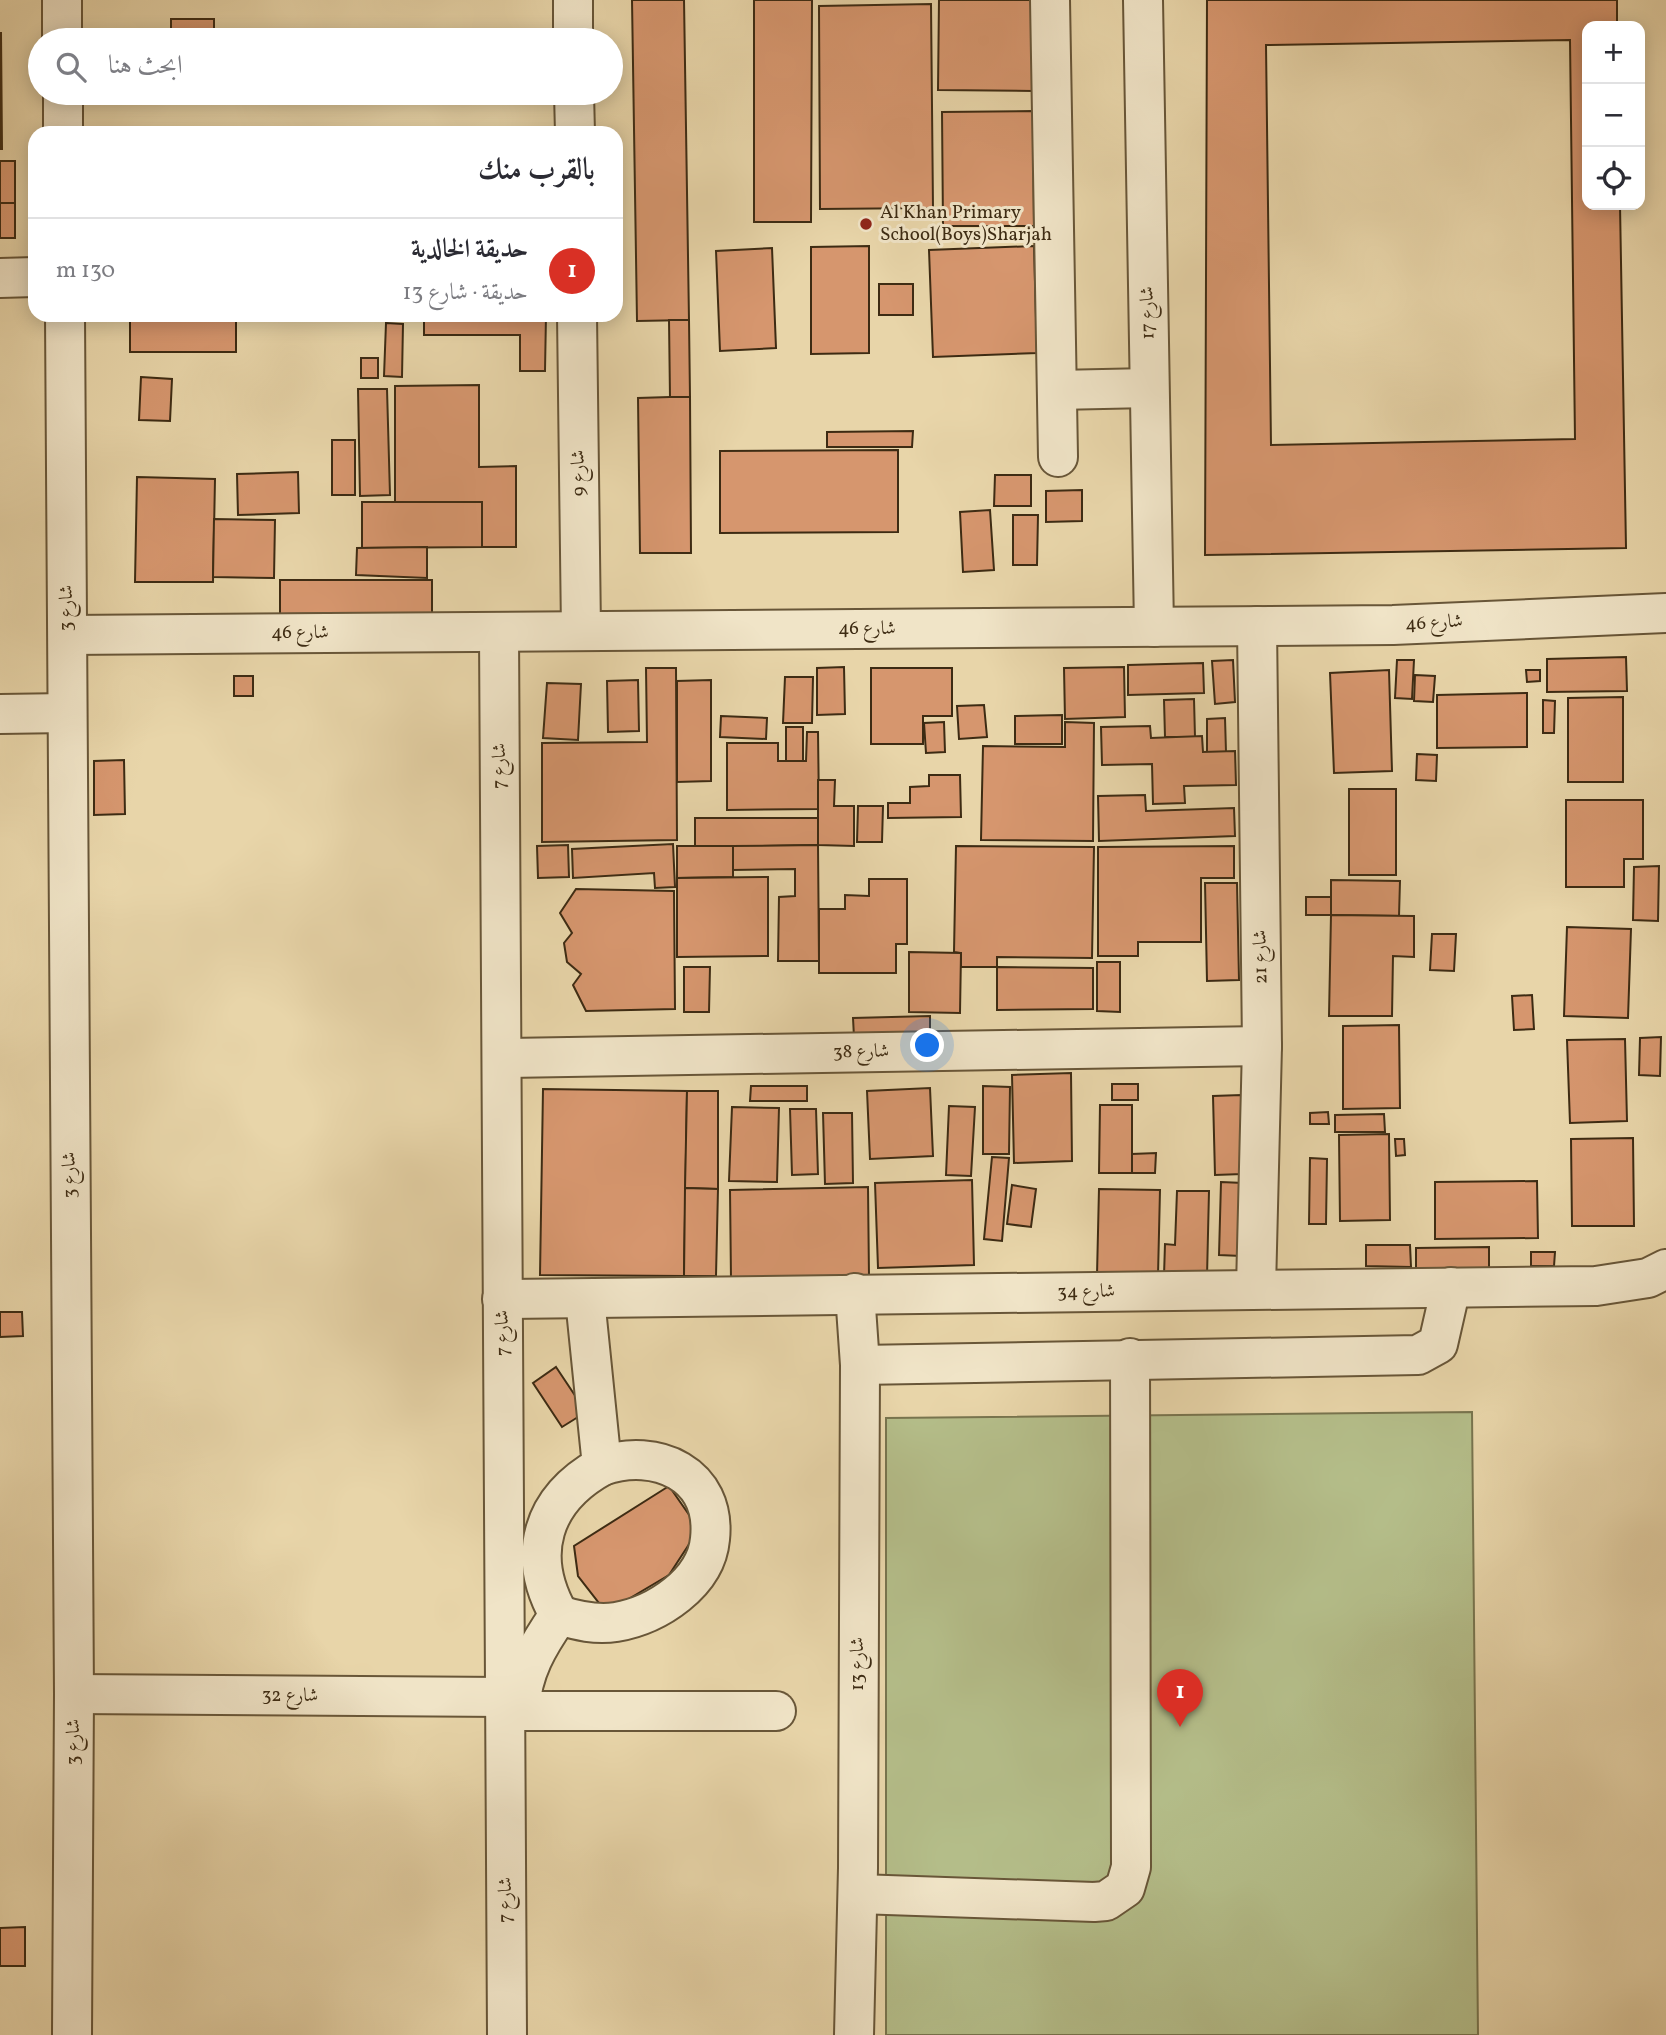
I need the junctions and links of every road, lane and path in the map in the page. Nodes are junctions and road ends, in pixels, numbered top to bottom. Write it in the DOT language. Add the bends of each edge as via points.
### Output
graph roads {
  1 [pos="62,0"];
  2 [pos="573,0"];
  3 [pos="1051,0"];
  4 [pos="1143,0"];
  5 [pos="62,28"];
  6 [pos="573,28"];
  7 [pos="63,105"];
  8 [pos="574,105"];
  9 [pos="63,126"];
  10 [pos="575,126"];
  11 [pos="0,278"];
  12 [pos="28,278"];
  13 [pos="65,322"];
  14 [pos="577,322"];
  15 [pos="1149,388"];
  16 [pos="1057,390"];
  17 [pos="1058,457"];
  18 [pos="1666,613"];
  19 [pos="1257,626"];
  20 [pos="1154,627"];
  21 [pos="581,631"];
  22 [pos="499,632"];
  23 [pos="68,635"];
  24 [pos="66,713"];
  25 [pos="0,714"];
  26 [pos="1262,1046"];
  27 [pos="502,1058"];
  28 [pos="1666,1269"];
  29 [pos="1451,1286"];
  30 [pos="1256,1288"];
  31 [pos="855,1293"];
  32 [pos="586,1298"];
  33 [pos="502,1299"];
  34 [pos="1130,1359"];
  35 [pos="860,1364"];
  36 [pos="601,1466"];
  37 [pos="559,1615"];
  38 [pos="74,1694"];
  39 [pos="510,1707"];
  40 [pos="776,1712"];
  41 [pos="858,1895"];
  42 [pos="72,2035"];
  43 [pos="507,2035"];
  44 [pos="854,2035"];
  1 -- 5 [label="street"];
  2 -- 6 [label="street"];
  3 -- 16 [label="street"];
  4 -- 15 [label="street, شارع 17"];
  7 -- 9 [label="street"];
  8 -- 10 [label="street"];
  11 -- 12 [label="street"];
  13 -- 23 [label="street, شارع 3"];
  14 -- 21 [label="street, شارع 9"];
  15 -- 16 [label="street"];
  15 -- 20 [label="street, شارع 17"];
  16 -- 17 [label="street"];
  18 -- 19 [label="street, شارع 46"];
  19 -- 20 [label="street, شارع 46"];
  19 -- 26 [label="street, شارع 21"];
  20 -- 21 [label="street, شارع 46"];
  21 -- 22 [label="street, شارع 46"];
  22 -- 23 [label="street, شارع 46"];
  22 -- 27 [label="street, شارع 7"];
  23 -- 24 [label="street, شارع 3"];
  24 -- 25 [label="street"];
  24 -- 38 [label="street, شارع 3"];
  26 -- 27 [label="street, شارع 38"];
  26 -- 30 [label="street, شارع 21"];
  27 -- 33 [label="street, شارع 7"];
  28 -- 29 [label="street, شارع 34" via="1648,1278 1596,1286"];
  29 -- 30 [label="street, شارع 34"];
  29 -- 34 [label="street" via="1438,1344 1418,1355"];
  30 -- 31 [label="street, شارع 34"];
  31 -- 32 [label="street, شارع 34"];
  31 -- 35 [label="street, شارع 13"];
  32 -- 33 [label="street, شارع 34"];
  32 -- 36 [label="street"];
  33 -- 39 [label="street, شارع 7"];
  34 -- 35 [label="street"];
  34 -- 41 [label="street" via="1130,1867 1125,1888 1106,1902"];
  35 -- 41 [label="street, شارع 13"];
  36 -- 37 [label="street" via="569,1488 542,1540 543,1579"];
  36 -- 37 [label="street" via="645,1459 671,1465 686,1475 701,1493 709,1516 710,1540 703,1563 689,1582 668,1602 643,1615 586,1623"];
  37 -- 39 [label="street"];
  38 -- 39 [label="street, شارع 32"];
  38 -- 42 [label="street, شارع 3"];
  39 -- 40 [label="street, شارع 32"];
  39 -- 43 [label="street, شارع 7"];
  41 -- 44 [label="street, شارع 13"];
}
